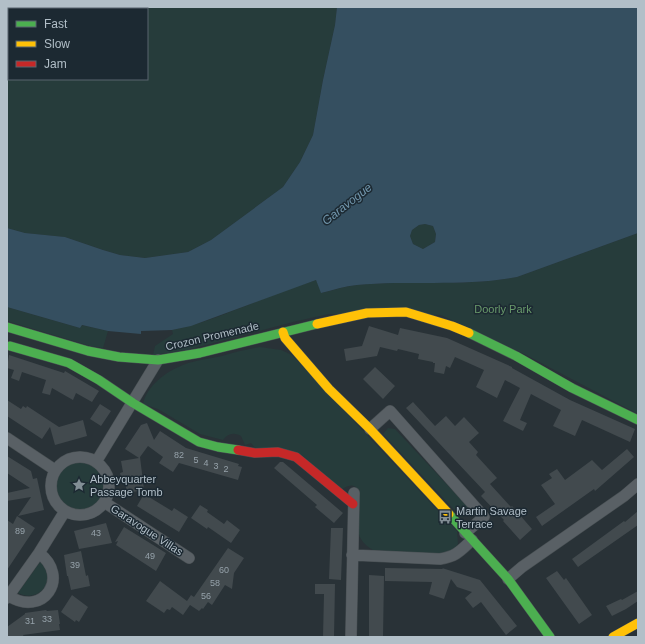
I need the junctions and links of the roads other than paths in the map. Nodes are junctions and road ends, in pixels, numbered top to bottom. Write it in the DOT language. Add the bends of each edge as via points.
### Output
graph roads {
  1 [pos="7,327"];
  2 [pos="283,332"];
  3 [pos="10,346"];
  4 [pos="158,360"];
  5 [pos="133,403"];
  6 [pos="638,420"];
  7 [pos="370,429"];
  8 [pos="7,438"];
  9 [pos="96,462"];
  10 [pos="56,470"];
  11 [pos="638,484"];
  12 [pos="354,499"];
  13 [pos="104,502"];
  14 [pos="65,511"];
  15 [pos="469,536"];
  16 [pos="39,553"];
  17 [pos="352,555"];
  18 [pos="189,558"];
  19 [pos="508,579"];
  20 [pos="8,597"];
  21 [pos="638,623"];
  22 [pos="351,637"];
  23 [pos="550,637"];
  24 [pos="613,637"];
  1 -- 4 [label="street, Crozon Promenade" via="88,351"];
  2 -- 4 [label="street, Crozon Promenade" via="200,353"];
  2 -- 6 [label="street" via="336,318 367,313 406,312 452,326 482,339 572,388"];
  2 -- 7 [label="street" via="285,338 329,389"];
  3 -- 5 [label="street" via="69,363"];
  4 -- 5 [label="street"];
  5 -- 9 [label="street"];
  5 -- 12 [label="street" via="199,442 252,453 287,453"];
  7 -- 15 [label="street"];
  7 -- 15 [label="street" via="390,411 484,517"];
  8 -- 10 [label="street"];
  9 -- 10 [label="street" via="85,457 75,457 65,461"];
  9 -- 13 [label="street, Garavogue Villas" via="108,481"];
  10 -- 14 [label="street" via="50,483 52,495"];
  11 -- 19 [label="street"];
  12 -- 17 [label="street"];
  13 -- 14 [label="street, Garavogue Villas" via="94,511 85,514 75,515"];
  13 -- 18 [label="street, Garavogue Villas"];
  14 -- 16 [label="street"];
  15 -- 17 [label="street" via="460,552 453,557 440,559"];
  15 -- 19 [label="street"];
  16 -- 20 [label="street"];
  16 -- 20 [label="street" via="46,558 54,574 49,592 34,602 25,603"];
  17 -- 22 [label="street"];
  19 -- 23 [label="street"];
  21 -- 24 [label="street"];
}
